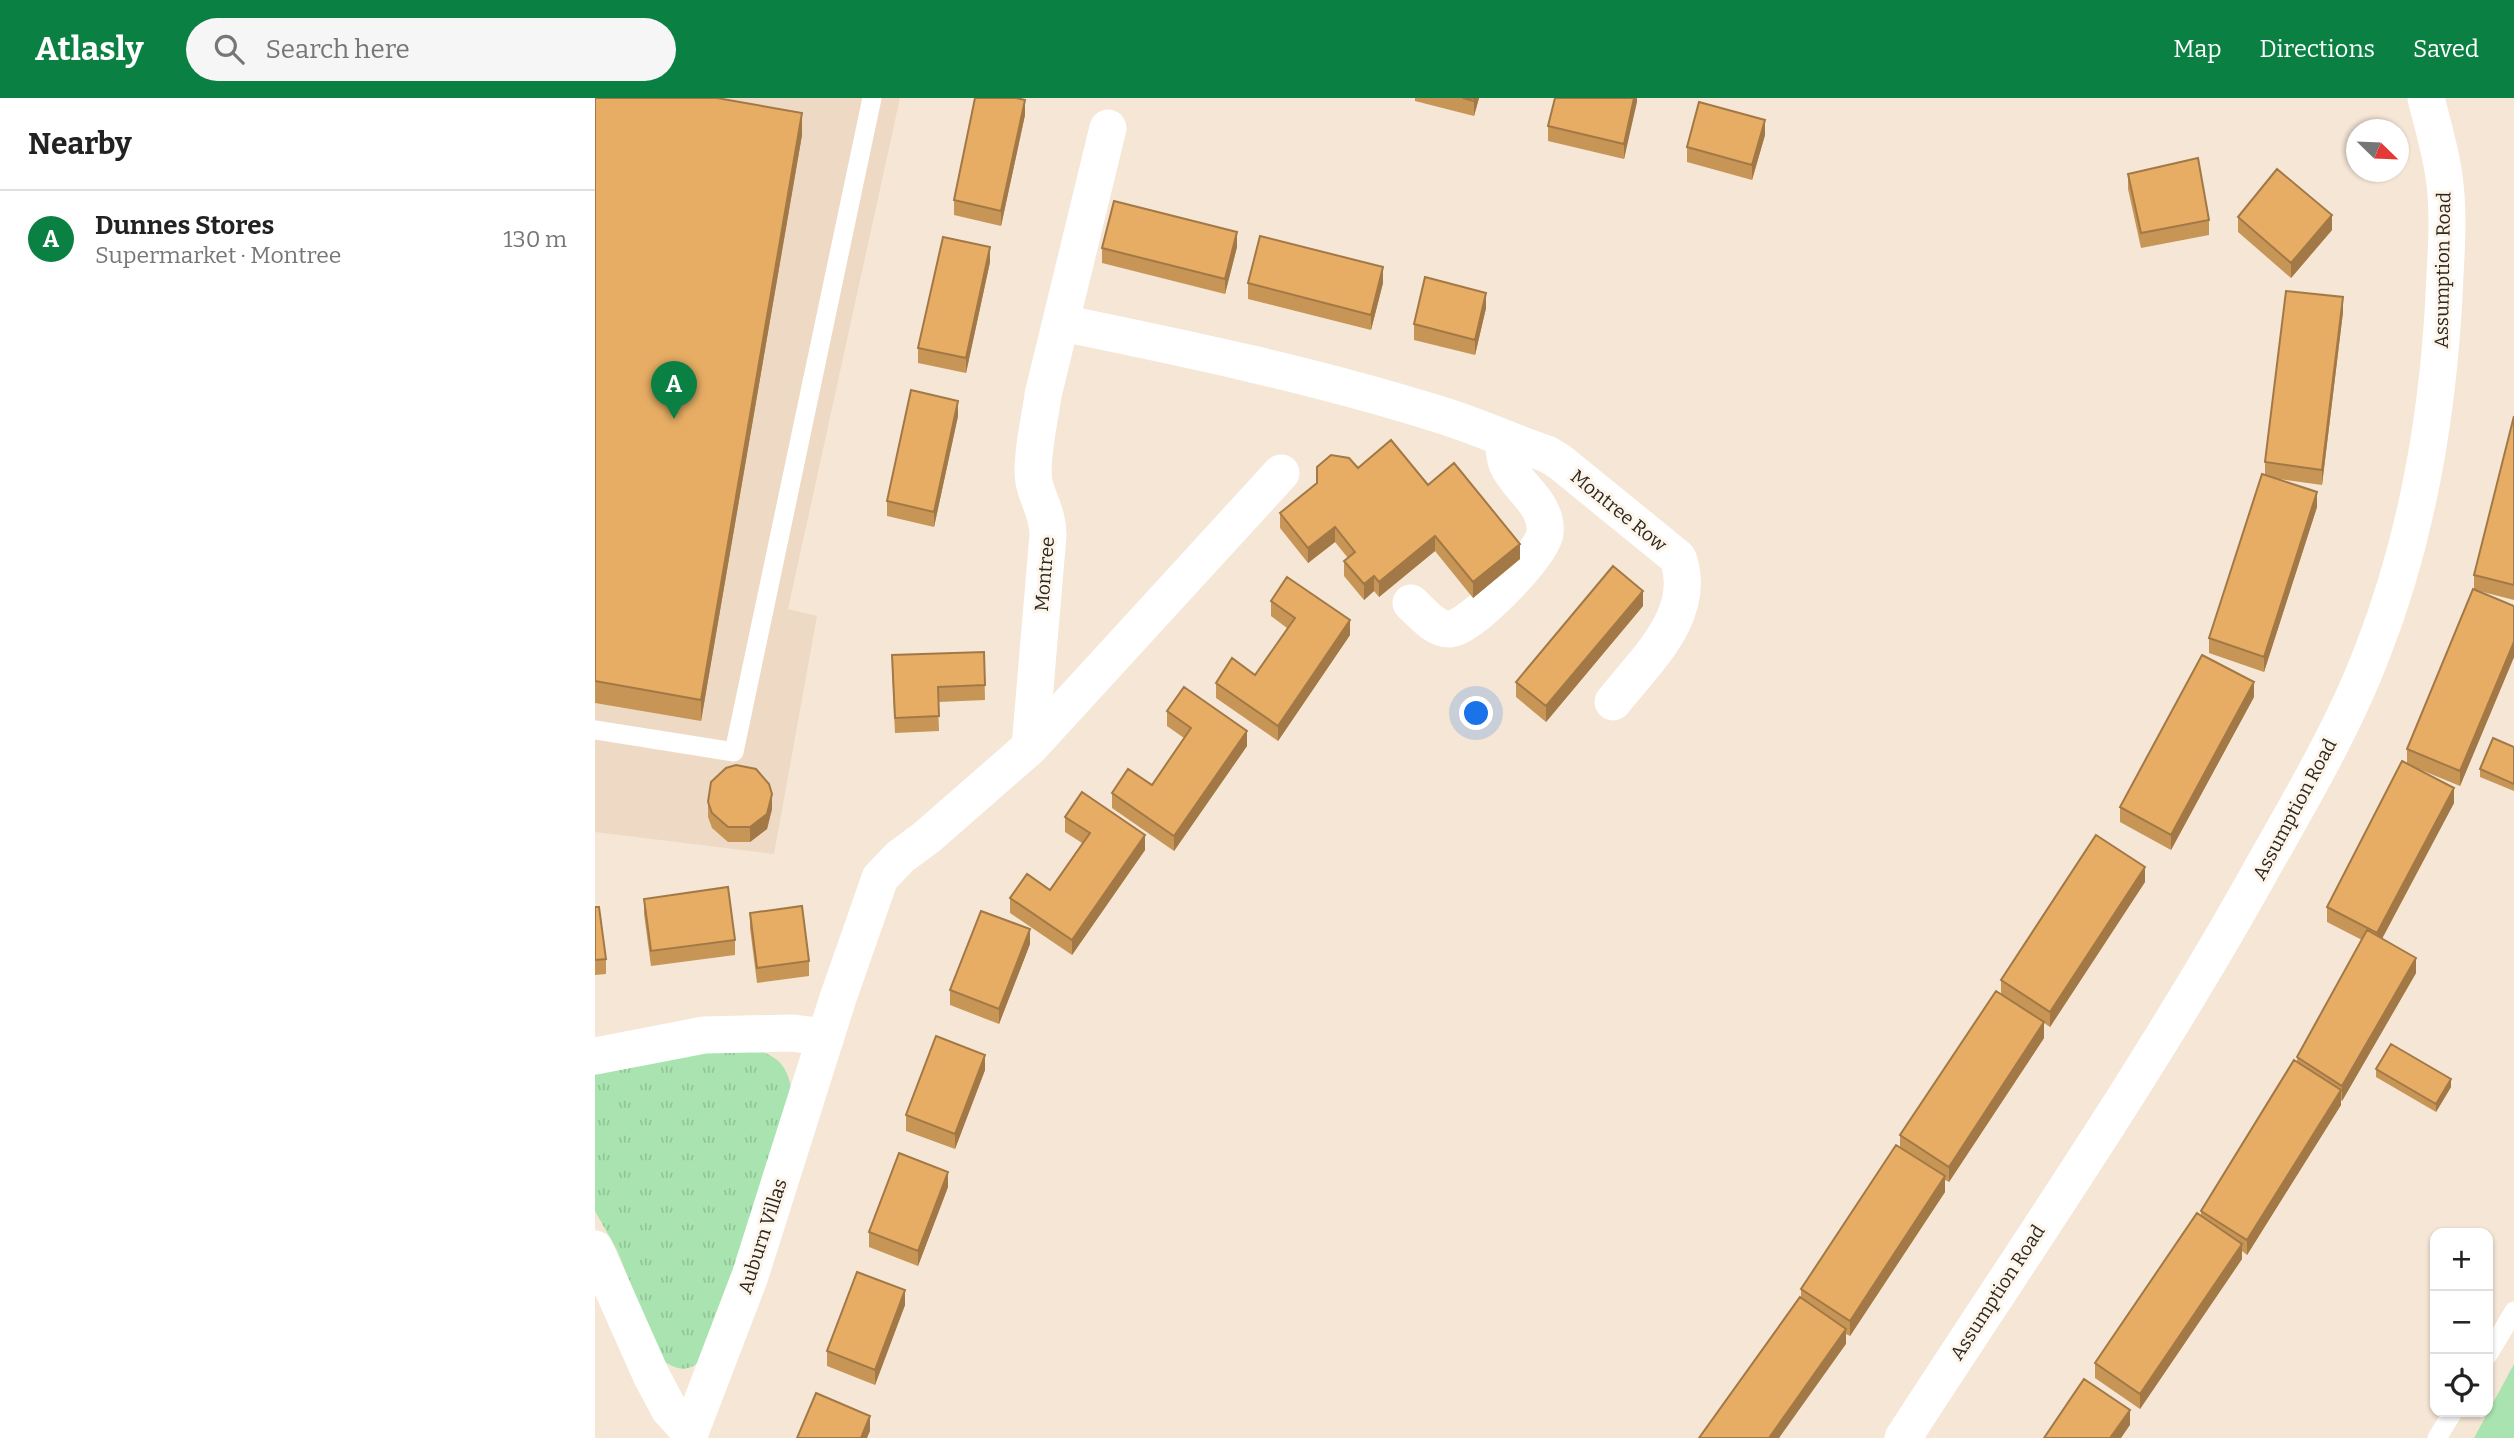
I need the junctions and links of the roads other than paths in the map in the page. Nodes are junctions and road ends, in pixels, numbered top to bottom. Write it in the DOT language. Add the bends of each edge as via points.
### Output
graph roads {
  1 [pos="872,98"];
  2 [pos="2426,98"];
  3 [pos="1108,128"];
  4 [pos="1062,323"];
  5 [pos="1502,437"];
  6 [pos="1281,473"];
  7 [pos="1411,603"];
  8 [pos="1613,702"];
  9 [pos="595,730"];
  10 [pos="1030,747"];
  11 [pos="826,1037"];
  12 [pos="595,1056"];
  13 [pos="595,1249"];
  14 [pos="2514,1311"];
  15 [pos="2489,1354"];
  16 [pos="2450,1417"];
  17 [pos="689,1435"];
  18 [pos="1903,1438"];
  19 [pos="2437,1438"];
  1 -- 9 [label="lane" via="734,752"];
  2 -- 18 [label="street, Assumption Road" via="2444,172 2446,210 2438,378 2408,537 2372,653 2304,793 2217,949"];
  3 -- 4 [label="street, Montree"];
  4 -- 5 [label="street, Montree Row" via="1251,363 1444,416"];
  4 -- 10 [label="street, Montree" via="1043,395 1035,465 1034,482 1046,513 1048,535"];
  5 -- 7 [label="street" via="1507,464 1535,501 1544,522 1538,550 1477,616 1460,627 1448,630 1433,623"];
  5 -- 8 [label="street, Montree Row" via="1560,462 1678,558 1683,591 1674,624"];
  6 -- 10 [label="street"];
  10 -- 11 [label="street, Auburn Villas" via="880,878"];
  11 -- 12 [label="street" via="704,1035"];
  11 -- 17 [label="street, Auburn Villas" via="750,1276"];
  13 -- 17 [label="street, Auburn Villas" via="657,1386"];
  14 -- 15 [label="lane"];
  16 -- 19 [label="lane"];
}
